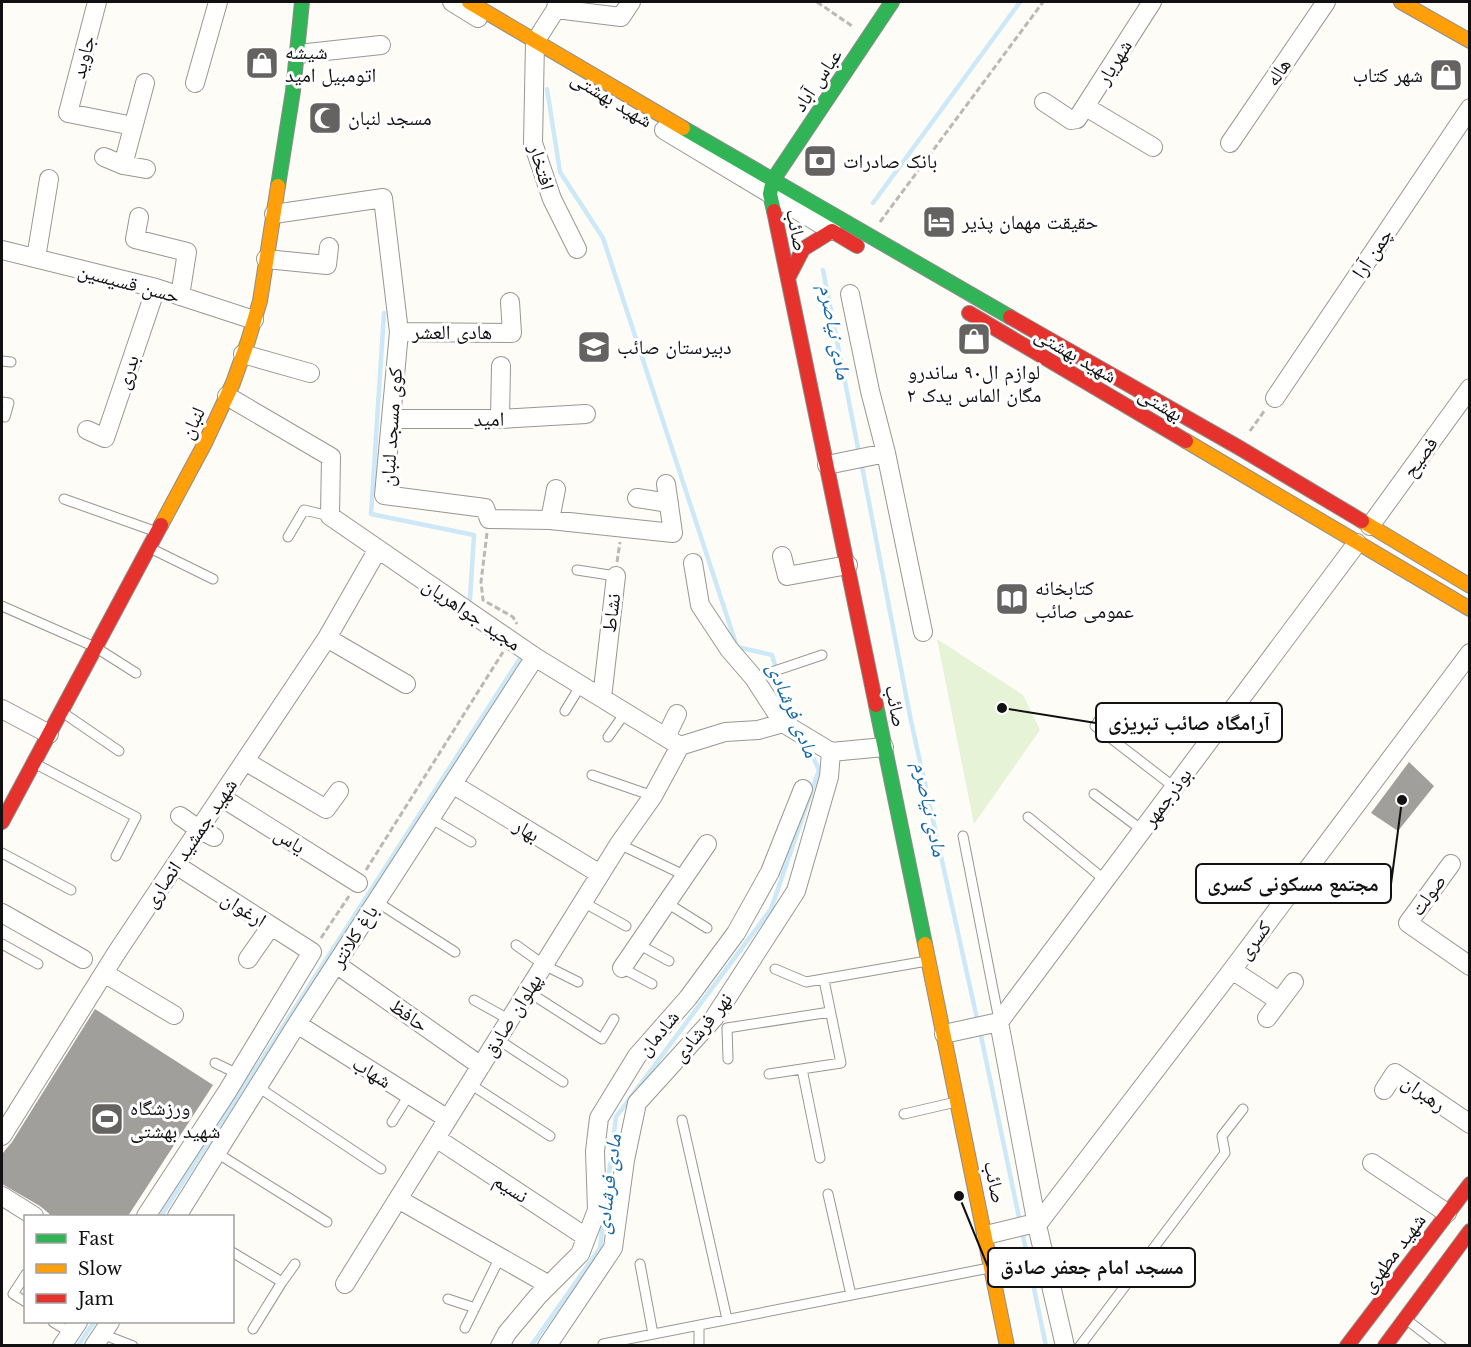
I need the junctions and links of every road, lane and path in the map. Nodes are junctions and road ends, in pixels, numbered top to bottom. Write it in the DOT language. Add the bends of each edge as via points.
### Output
graph roads {
  1 [pos="97,2"];
  2 [pos="218,2"];
  3 [pos="290,2"];
  4 [pos="302,2"];
  5 [pos="452,2"];
  6 [pos="469,2"];
  7 [pos="631,2"];
  8 [pos="817,2"];
  9 [pos="892,2"];
  10 [pos="1043,2"];
  11 [pos="1152,2"];
  12 [pos="1326,2"];
  13 [pos="1401,2"];
  14 [pos="557,5"];
  15 [pos="299,27"];
  16 [pos="869,38"];
  17 [pos="1470,41"];
  18 [pos="381,45"];
  19 [pos="535,47"];
  20 [pos="298,54"];
  21 [pos="145,83"];
  22 [pos="195,83"];
  23 [pos="1044,102"];
  24 [pos="1086,107"];
  25 [pos="1470,108"];
  26 [pos="134,126"];
  27 [pos="1230,143"];
  28 [pos="1153,147"];
  29 [pos="104,157"];
  30 [pos="123,165"];
  31 [pos="146,169"];
  32 [pos="49,179"];
  33 [pos="768,187"];
  34 [pos="274,214"];
  35 [pos="139,218"];
  36 [pos="832,231"];
  37 [pos="868,237"];
  38 [pos="329,247"];
  39 [pos="577,249"];
  40 [pos="2,251"];
  41 [pos="873,256"];
  42 [pos="36,258"];
  43 [pos="266,259"];
  44 [pos="788,278"];
  45 [pos="156,288"];
  46 [pos="850,294"];
  47 [pos="180,296"];
  48 [pos="510,302"];
  49 [pos="954,304"];
  50 [pos="254,320"];
  51 [pos="399,332"];
  52 [pos="243,354"];
  53 [pos="501,366"];
  54 [pos="310,373"];
  55 [pos="1470,388"];
  56 [pos="227,396"];
  57 [pos="1275,398"];
  58 [pos="2,402"];
  59 [pos="586,414"];
  60 [pos="5,417"];
  61 [pos="391,419"];
  62 [pos="500,419"];
  63 [pos="87,430"];
  64 [pos="1238,447"];
  65 [pos="882,454"];
  66 [pos="827,465"];
  67 [pos="666,484"];
  68 [pos="1302,486"];
  69 [pos="556,489"];
  70 [pos="637,498"];
  71 [pos="64,499"];
  72 [pos="669,503"];
  73 [pos="1291,504"];
  74 [pos="330,516"];
  75 [pos="489,519"];
  76 [pos="550,520"];
  77 [pos="1370,526"];
  78 [pos="621,528"];
  79 [pos="157,532"];
  80 [pos="288,537"];
  81 [pos="1357,543"];
  82 [pos="149,547"];
  83 [pos="378,549"];
  84 [pos="782,556"];
  85 [pos="693,563"];
  86 [pos="848,565"];
  87 [pos="578,570"];
  88 [pos="616,576"];
  89 [pos="213,579"];
  90 [pos="1470,586"];
  91 [pos="2,606"];
  92 [pos="1470,609"];
  93 [pos="923,632"];
  94 [pos="515,634"];
  95 [pos="327,638"];
  96 [pos="95,647"];
  97 [pos="1470,653"];
  98 [pos="822,655"];
  99 [pos="536,657"];
  100 [pos="136,673"];
  101 [pos="754,678"];
  102 [pos="406,684"];
  103 [pos="581,685"];
  104 [pos="602,698"];
  105 [pos="2,709"];
  106 [pos="1107,709"];
  107 [pos="61,711"];
  108 [pos="566,711"];
  109 [pos="625,712"];
  110 [pos="677,714"];
  111 [pos="783,723"];
  112 [pos="49,734"];
  113 [pos="608,737"];
  114 [pos="673,742"];
  115 [pos="884,747"];
  116 [pos="119,751"];
  117 [pos="831,752"];
  118 [pos="245,761"];
  119 [pos="33,763"];
  120 [pos="592,775"];
  121 [pos="454,785"];
  122 [pos="1174,787"];
  123 [pos="803,789"];
  124 [pos="339,791"];
  125 [pos="1094,794"];
  126 [pos="653,796"];
  127 [pos="221,797"];
  128 [pos="5,805"];
  129 [pos="180,816"];
  130 [pos="1028,817"];
  131 [pos="432,819"];
  132 [pos="2,822"];
  133 [pos="1142,830"];
  134 [pos="207,833"];
  135 [pos="963,836"];
  136 [pos="471,842"];
  137 [pos="619,844"];
  138 [pos="707,844"];
  139 [pos="2,853"];
  140 [pos="116,856"];
  141 [pos="1451,864"];
  142 [pos="176,865"];
  143 [pos="600,874"];
  144 [pos="686,876"];
  145 [pos="1105,880"];
  146 [pos="358,883"];
  147 [pos="71,890"];
  148 [pos="376,902"];
  149 [pos="583,902"];
  150 [pos="667,903"];
  151 [pos="2,913"];
  152 [pos="272,926"];
  153 [pos="626,926"];
  154 [pos="707,928"];
  155 [pos="2,944"];
  156 [pos="638,944"];
  157 [pos="516,945"];
  158 [pos="312,952"];
  159 [pos="455,952"];
  160 [pos="83,959"];
  161 [pos="248,959"];
  162 [pos="669,961"];
  163 [pos="929,961"];
  164 [pos="38,964"];
  165 [pos="336,964"];
  166 [pos="544,965"];
  167 [pos="1470,966"];
  168 [pos="622,968"];
  169 [pos="776,969"];
  170 [pos="1232,970"];
  171 [pos="104,973"];
  172 [pos="824,980"];
  173 [pos="578,982"];
  174 [pos="1294,982"];
  175 [pos="652,984"];
  176 [pos="527,991"];
  177 [pos="474,1000"];
  178 [pos="1279,1001"];
  179 [pos="830,1012"];
  180 [pos="174,1015"];
  181 [pos="614,1018"];
  182 [pos="1267,1018"];
  183 [pos="510,1020"];
  184 [pos="999,1022"];
  185 [pos="297,1024"];
  186 [pos="944,1034"];
  187 [pos="498,1039"];
  188 [pos="728,1059"];
  189 [pos="215,1063"];
  190 [pos="481,1066"];
  191 [pos="802,1069"];
  192 [pos="238,1074"];
  193 [pos="769,1074"];
  194 [pos="563,1082"];
  195 [pos="470,1084"];
  196 [pos="258,1087"];
  197 [pos="1384,1090"];
  198 [pos="409,1095"];
  199 [pos="958,1102"];
  200 [pos="1243,1109"];
  201 [pos="904,1114"];
  202 [pos="448,1119"];
  203 [pos="682,1120"];
  204 [pos="392,1122"];
  205 [pos="1470,1124"];
  206 [pos="2,1136"];
  207 [pos="550,1136"];
  208 [pos="436,1138"];
  209 [pos="217,1153"];
  210 [pos="820,1158"];
  211 [pos="1372,1163"];
  212 [pos="381,1169"];
  213 [pos="1470,1184"];
  214 [pos="828,1194"];
  215 [pos="2,1196"];
  216 [pos="398,1199"];
  217 [pos="151,1210"];
  218 [pos="1447,1213"];
  219 [pos="32,1215"];
  220 [pos="172,1215"];
  221 [pos="177,1215"];
  222 [pos="327,1222"];
  223 [pos="1026,1226"];
  224 [pos="1470,1231"];
  225 [pos="986,1235"];
  226 [pos="586,1237"];
  227 [pos="234,1253"];
  228 [pos="500,1257"];
  229 [pos="295,1264"];
  230 [pos="640,1264"];
  231 [pos="991,1268"];
  232 [pos="24,1277"];
  233 [pos="282,1282"];
  234 [pos="345,1284"];
  235 [pos="549,1285"];
  236 [pos="852,1294"];
  237 [pos="448,1299"];
  238 [pos="24,1301"];
  239 [pos="475,1308"];
  240 [pos="727,1319"];
  241 [pos="1405,1319"];
  242 [pos="55,1323"];
  243 [pos="699,1325"];
  244 [pos="465,1328"];
  245 [pos="252,1329"];
  246 [pos="70,1333"];
  247 [pos="102,1334"];
  248 [pos="653,1334"];
  249 [pos="603,1344"];
  250 [pos="133,1346"];
  251 [pos="500,1346"];
  252 [pos="547,1346"];
  253 [pos="699,1346"];
  254 [pos="1007,1346"];
  255 [pos="1065,1346"];
  256 [pos="1080,1346"];
  257 [pos="1347,1346"];
  258 [pos="1386,1346"];
  259 [pos="1441,1346"];
  1 -- 26 [label="street, جاوید" via="68,113"];
  2 -- 22 [label="street"];
  3 -- 15 [label="street"];
  4 -- 15 [label="main road, لنبان"];
  5 -- 19 [label="street, شهید بهشتی"];
  6 -- 19 [label="main road, شهید بهشتی"];
  7 -- 14 [label="street" via="621,17"];
  8 -- 16 [label="path"];
  9 -- 16 [label="main road, عباس آباد"];
  10 -- 37 [label="path"];
  11 -- 24 [label="street, شهریار"];
  12 -- 27 [label="street, هاله"];
  13 -- 17 [label="main road"];
  14 -- 19 [label="street"];
  15 -- 20 [label="main road, لنبان"];
  16 -- 33 [label="main road, عباس آباد"];
  18 -- 20 [label="street"];
  19 -- 33 [label="street, شهید بهشتی"];
  19 -- 39 [label="street, افتخار" via="533,144 552,199"];
  20 -- 34 [label="main road, لنبان"];
  21 -- 26 [label="street"];
  23 -- 24 [label="street, شهریار" via="1074,121"];
  24 -- 28 [label="street"];
  25 -- 57 [label="street, چمن آرا"];
  26 -- 30 [label="street"];
  29 -- 30 [label="street"];
  30 -- 31 [label="street"];
  32 -- 42 [label="street"];
  33 -- 36 [label="street"];
  33 -- 37 [label="main road, شهید بهشتی"];
  33 -- 44 [label="main road, صائب"];
  34 -- 43 [label="main road, لنبان"];
  34 -- 51 [label="street, کوی مسجد لنبان" via="383,198"];
  35 -- 47 [label="street" via="135,239 187,252"];
  36 -- 41 [label="main road"];
  36 -- 44 [label="main road" via="800,252"];
  37 -- 64 [label="main road, شهید بهشتی"];
  38 -- 43 [label="street" via="327,265"];
  40 -- 42 [label="street, حسن قسیسین"];
  42 -- 45 [label="street, حسن قسیسین"];
  43 -- 50 [label="main road, لنبان"];
  44 -- 66 [label="main road, صائب"];
  45 -- 47 [label="street, حسن قسیسین"];
  45 -- 63 [label="street, بدری" via="105,438"];
  46 -- 65 [label="street"];
  47 -- 50 [label="street, حسن قسیسین"];
  48 -- 51 [label="street, هادی العشر" via="512,333"];
  49 -- 73 [label="main road, بهشتی"];
  50 -- 52 [label="main road, لنبان"];
  51 -- 61 [label="street, کوی مسجد لنبان"];
  52 -- 54 [label="street"];
  52 -- 56 [label="main road, لنبان"];
  53 -- 62 [label="street"];
  55 -- 77 [label="street, فصیح"];
  56 -- 74 [label="street" via="332,457"];
  56 -- 79 [label="main road, لنبان"];
  57 -- 64 [label="path"];
  58 -- 60 [label="lane" via="9,403"];
  59 -- 62 [label="street, امید"];
  61 -- 62 [label="street, امید"];
  61 -- 75 [label="street, کوی مسجد لنبان" via="384,495 485,508"];
  64 -- 68 [label="main road, شهید بهشتی"];
  65 -- 66 [label="street"];
  65 -- 93 [label="street"];
  66 -- 86 [label="main road, صائب"];
  67 -- 72 [label="street"];
  68 -- 73 [label="main road"];
  68 -- 77 [label="main road, شهید بهشتی"];
  69 -- 76 [label="street"];
  70 -- 72 [label="street"];
  71 -- 79 [label="lane"];
  72 -- 78 [label="street" via="673,533"];
  73 -- 81 [label="main road, بهشتی"];
  74 -- 80 [label="lane" via="304,510"];
  74 -- 83 [label="street, مجید جواهریان"];
  75 -- 76 [label="street"];
  75 -- 94 [label="path" via="481,582 483,600 513,617"];
  76 -- 78 [label="street"];
  77 -- 90 [label="main road, شهید بهشتی"];
  78 -- 88 [label="path, نشاط"];
  79 -- 82 [label="main road, لنبان"];
  81 -- 92 [label="main road, بهشتی"];
  81 -- 122 [label="street, بوذرجمهر"];
  82 -- 89 [label="lane"];
  82 -- 96 [label="main road, لنبان"];
  83 -- 94 [label="street, مجید جواهریان"];
  83 -- 95 [label="street, شهید جمشید انصاری"];
  84 -- 86 [label="street" via="787,576"];
  85 -- 101 [label="street" via="700,604 729,649"];
  86 -- 115 [label="main road, صائب"];
  87 -- 88 [label="lane"];
  88 -- 104 [label="street, نشاط"];
  91 -- 96 [label="lane"];
  94 -- 99 [label="street, مجید جواهریان"];
  94 -- 146 [label="path"];
  95 -- 102 [label="street"];
  95 -- 118 [label="street, شهید جمشید انصاری"];
  96 -- 100 [label="lane"];
  96 -- 107 [label="main road, لنبان"];
  97 -- 170 [label="street, کسری"];
  98 -- 101 [label="lane"];
  99 -- 103 [label="street, مجید جواهریان"];
  99 -- 121 [label="street, باغ کلانتر"];
  101 -- 111 [label="street"];
  103 -- 104 [label="street, مجید جواهریان"];
  103 -- 108 [label="lane"];
  104 -- 109 [label="street, مجید جواهریان"];
  105 -- 112 [label="street"];
  106 -- 122 [label="lane" via="1095,726"];
  107 -- 112 [label="main road, لنبان"];
  107 -- 116 [label="lane"];
  109 -- 113 [label="lane"];
  109 -- 114 [label="street, مجید جواهریان"];
  110 -- 114 [label="street, پهلوان صادق"];
  111 -- 114 [label="street"];
  111 -- 117 [label="street"];
  112 -- 119 [label="main road, لنبان"];
  114 -- 126 [label="street, پهلوان صادق"];
  115 -- 117 [label="street"];
  115 -- 163 [label="main road, صائب"];
  117 -- 252 [label="street, نهر فرشادی" via="829,777 796,891 714,1018 637,1103 613,1248"];
  118 -- 124 [label="street" via="326,809"];
  118 -- 127 [label="street, شهید جمشید انصاری"];
  119 -- 128 [label="main road, لنبان"];
  119 -- 140 [label="lane" via="136,817"];
  120 -- 126 [label="lane"];
  121 -- 131 [label="street, باغ کلانتر"];
  121 -- 143 [label="street, بهار"];
  122 -- 133 [label="street, بوذرجمهر"];
  123 -- 226 [label="street, شادمان" via="770,872 736,933 688,998 637,1056 599,1118 595,1151 597,1210"];
  125 -- 133 [label="lane"];
  126 -- 137 [label="street, پهلوان صادق"];
  127 -- 134 [label="street, شهید جمشید انصاری"];
  127 -- 146 [label="street, یاس"];
  128 -- 132 [label="main road, لنبان"];
  129 -- 134 [label="street"];
  130 -- 145 [label="lane"];
  131 -- 136 [label="lane"];
  131 -- 148 [label="street, باغ کلانتر"];
  133 -- 145 [label="street, بوذرجمهر"];
  134 -- 142 [label="street, شهید جمشید انصاری"];
  135 -- 184 [label="lane"];
  137 -- 143 [label="street, پهلوان صادق"];
  137 -- 144 [label="lane"];
  138 -- 144 [label="street"];
  139 -- 147 [label="lane"];
  141 -- 167 [label="street, صولت" via="1408,923"];
  142 -- 152 [label="street, ارغوان"];
  142 -- 171 [label="street, شهید جمشید انصاری"];
  143 -- 149 [label="street, پهلوان صادق"];
  144 -- 150 [label="street"];
  145 -- 184 [label="street, بوذرجمهر"];
  146 -- 158 [label="path"];
  148 -- 159 [label="lane"];
  148 -- 165 [label="street, باغ کلانتر"];
  149 -- 153 [label="lane"];
  149 -- 166 [label="street, پهلوان صادق"];
  150 -- 154 [label="lane"];
  150 -- 156 [label="street"];
  151 -- 160 [label="street"];
  152 -- 158 [label="street, ارغوان"];
  152 -- 161 [label="street"];
  155 -- 164 [label="lane"];
  156 -- 162 [label="lane"];
  156 -- 168 [label="street"];
  157 -- 166 [label="lane"];
  158 -- 192 [label="street, باغ کلانتر"];
  163 -- 172 [label="lane"];
  163 -- 186 [label="main road, صائب"];
  165 -- 185 [label="street, باغ کلانتر"];
  165 -- 190 [label="street, حافظ"];
  166 -- 173 [label="lane"];
  166 -- 176 [label="street, پهلوان صادق"];
  168 -- 175 [label="lane"];
  169 -- 172 [label="lane" via="806,982"];
  170 -- 178 [label="street"];
  170 -- 223 [label="street, کسری"];
  171 -- 180 [label="street"];
  171 -- 206 [label="street, شهید جمشید انصاری"];
  172 -- 179 [label="lane"];
  174 -- 178 [label="street"];
  176 -- 181 [label="lane" via="602,1039"];
  176 -- 183 [label="street, پهلوان صادق"];
  177 -- 183 [label="lane"];
  178 -- 182 [label="street"];
  179 -- 188 [label="lane" via="727,1028"];
  179 -- 191 [label="lane" via="841,1063"];
  183 -- 187 [label="street, پهلوان صادق"];
  184 -- 186 [label="street"];
  184 -- 223 [label="street"];
  185 -- 196 [label="street, باغ کلانتر"];
  185 -- 198 [label="street, شهاب"];
  186 -- 199 [label="main road, صائب"];
  187 -- 190 [label="street, پهلوان صادق"];
  187 -- 194 [label="lane"];
  189 -- 192 [label="lane"];
  190 -- 195 [label="street, پهلوان صادق"];
  191 -- 193 [label="lane"];
  191 -- 210 [label="lane"];
  192 -- 217 [label="street, باغ کلانتر"];
  195 -- 202 [label="street, پهلوان صادق"];
  195 -- 207 [label="lane"];
  196 -- 209 [label="street, باغ کلانتر"];
  196 -- 212 [label="lane"];
  197 -- 205 [label="street, رهبران" via="1395,1073"];
  198 -- 202 [label="street, شهاب"];
  198 -- 204 [label="lane"];
  199 -- 201 [label="lane"];
  199 -- 225 [label="main road, صائب"];
  200 -- 256 [label="lane" via="1222,1136 1225,1153"];
  202 -- 208 [label="street, پهلوان صادق"];
  203 -- 240 [label="lane"];
  208 -- 216 [label="street, پهلوان صادق"];
  208 -- 226 [label="street, نسیم"];
  209 -- 221 [label="street, باغ کلانتر"];
  209 -- 222 [label="lane"];
  211 -- 218 [label="street"];
  213 -- 218 [label="main road, شهید مطهری"];
  214 -- 236 [label="lane"];
  215 -- 219 [label="street"];
  216 -- 228 [label="street"];
  216 -- 234 [label="street, پهلوان صادق"];
  217 -- 220 [label="street"];
  218 -- 257 [label="main road, شهید مطهری"];
  223 -- 225 [label="street"];
  223 -- 255 [label="street"];
  224 -- 241 [label="main road"];
  225 -- 231 [label="main road, صائب"];
  226 -- 235 [label="street, شادمان" via="580,1254"];
  227 -- 233 [label="lane"];
  228 -- 235 [label="street"];
  228 -- 239 [label="lane"];
  229 -- 233 [label="lane"];
  230 -- 248 [label="lane"];
  231 -- 236 [label="lane"];
  231 -- 254 [label="main road, صائب"];
  232 -- 238 [label="lane" via="13,1293"];
  233 -- 245 [label="lane"];
  235 -- 251 [label="street, شادمان"];
  236 -- 240 [label="lane"];
  237 -- 239 [label="lane"];
  239 -- 244 [label="lane"];
  240 -- 243 [label="lane"];
  241 -- 258 [label="main road"];
  241 -- 259 [label="lane"];
  242 -- 246 [label="lane"];
  243 -- 248 [label="lane"];
  243 -- 253 [label="lane"];
  247 -- 250 [label="lane"];
  248 -- 249 [label="lane"];
}
